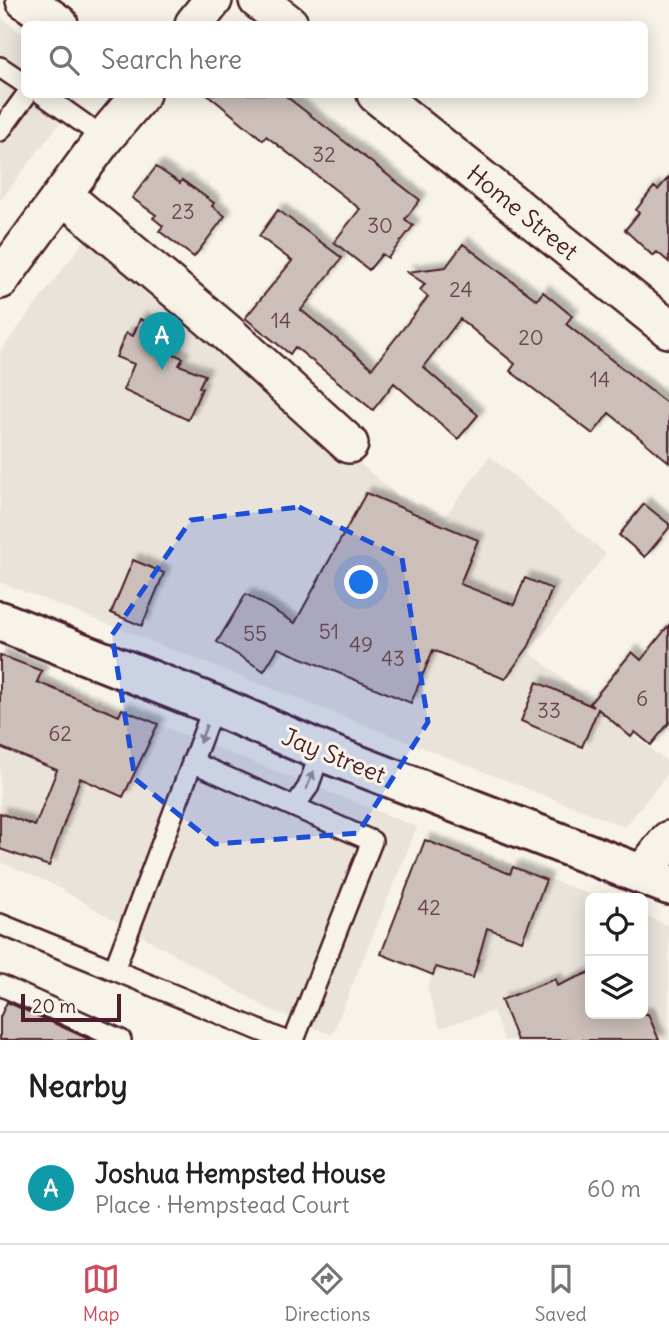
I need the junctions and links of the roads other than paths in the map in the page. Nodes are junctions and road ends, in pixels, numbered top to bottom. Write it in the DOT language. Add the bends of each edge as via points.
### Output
graph roads {
  1 [pos="25,0"];
  2 [pos="213,0"];
  3 [pos="258,0"];
  4 [pos="55,21"];
  5 [pos="196,21"];
  6 [pos="285,21"];
  7 [pos="0,66"];
  8 [pos="21,81"];
  9 [pos="24,98"];
  10 [pos="48,98"];
  11 [pos="138,98"];
  12 [pos="381,98"];
  13 [pos="0,131"];
  14 [pos="104,138"];
  15 [pos="64,196"];
  16 [pos="0,280"];
  17 [pos="669,328"];
  18 [pos="349,444"];
  19 [pos="0,621"];
  20 [pos="214,705"];
  21 [pos="321,751"];
  22 [pos="192,762"];
  23 [pos="295,806"];
  24 [pos="669,840"];
  25 [pos="655,879"];
  26 [pos="0,924"];
  27 [pos="114,970"];
  28 [pos="0,985"];
  29 [pos="121,1040"];
  30 [pos="283,1040"];
  31 [pos="294,1040"];
  1 -- 4 [label="street"];
  2 -- 5 [label="street"];
  3 -- 6 [label="street"];
  7 -- 8 [label="lane"];
  9 -- 13 [label="lane"];
  10 -- 14 [label="lane"];
  11 -- 14 [label="street"];
  12 -- 17 [label="street, Home Street"];
  14 -- 15 [label="street"];
  15 -- 16 [label="street"];
  15 -- 18 [label="street" via="225,331"];
  19 -- 20 [label="main road, Jay Street"];
  20 -- 21 [label="main road, Jay Street"];
  20 -- 22 [label="lane, one-way"];
  23 -- 21 [label="lane, one-way" via="308,787"];
  21 -- 25 [label="main road, Jay Street"];
  22 -- 23 [label="lane"];
  22 -- 27 [label="lane"];
  23 -- 31 [label="lane" via="372,841"];
  24 -- 25 [label="street"];
  26 -- 27 [label="lane"];
  27 -- 30 [label="lane"];
  28 -- 29 [label="lane"];
}
